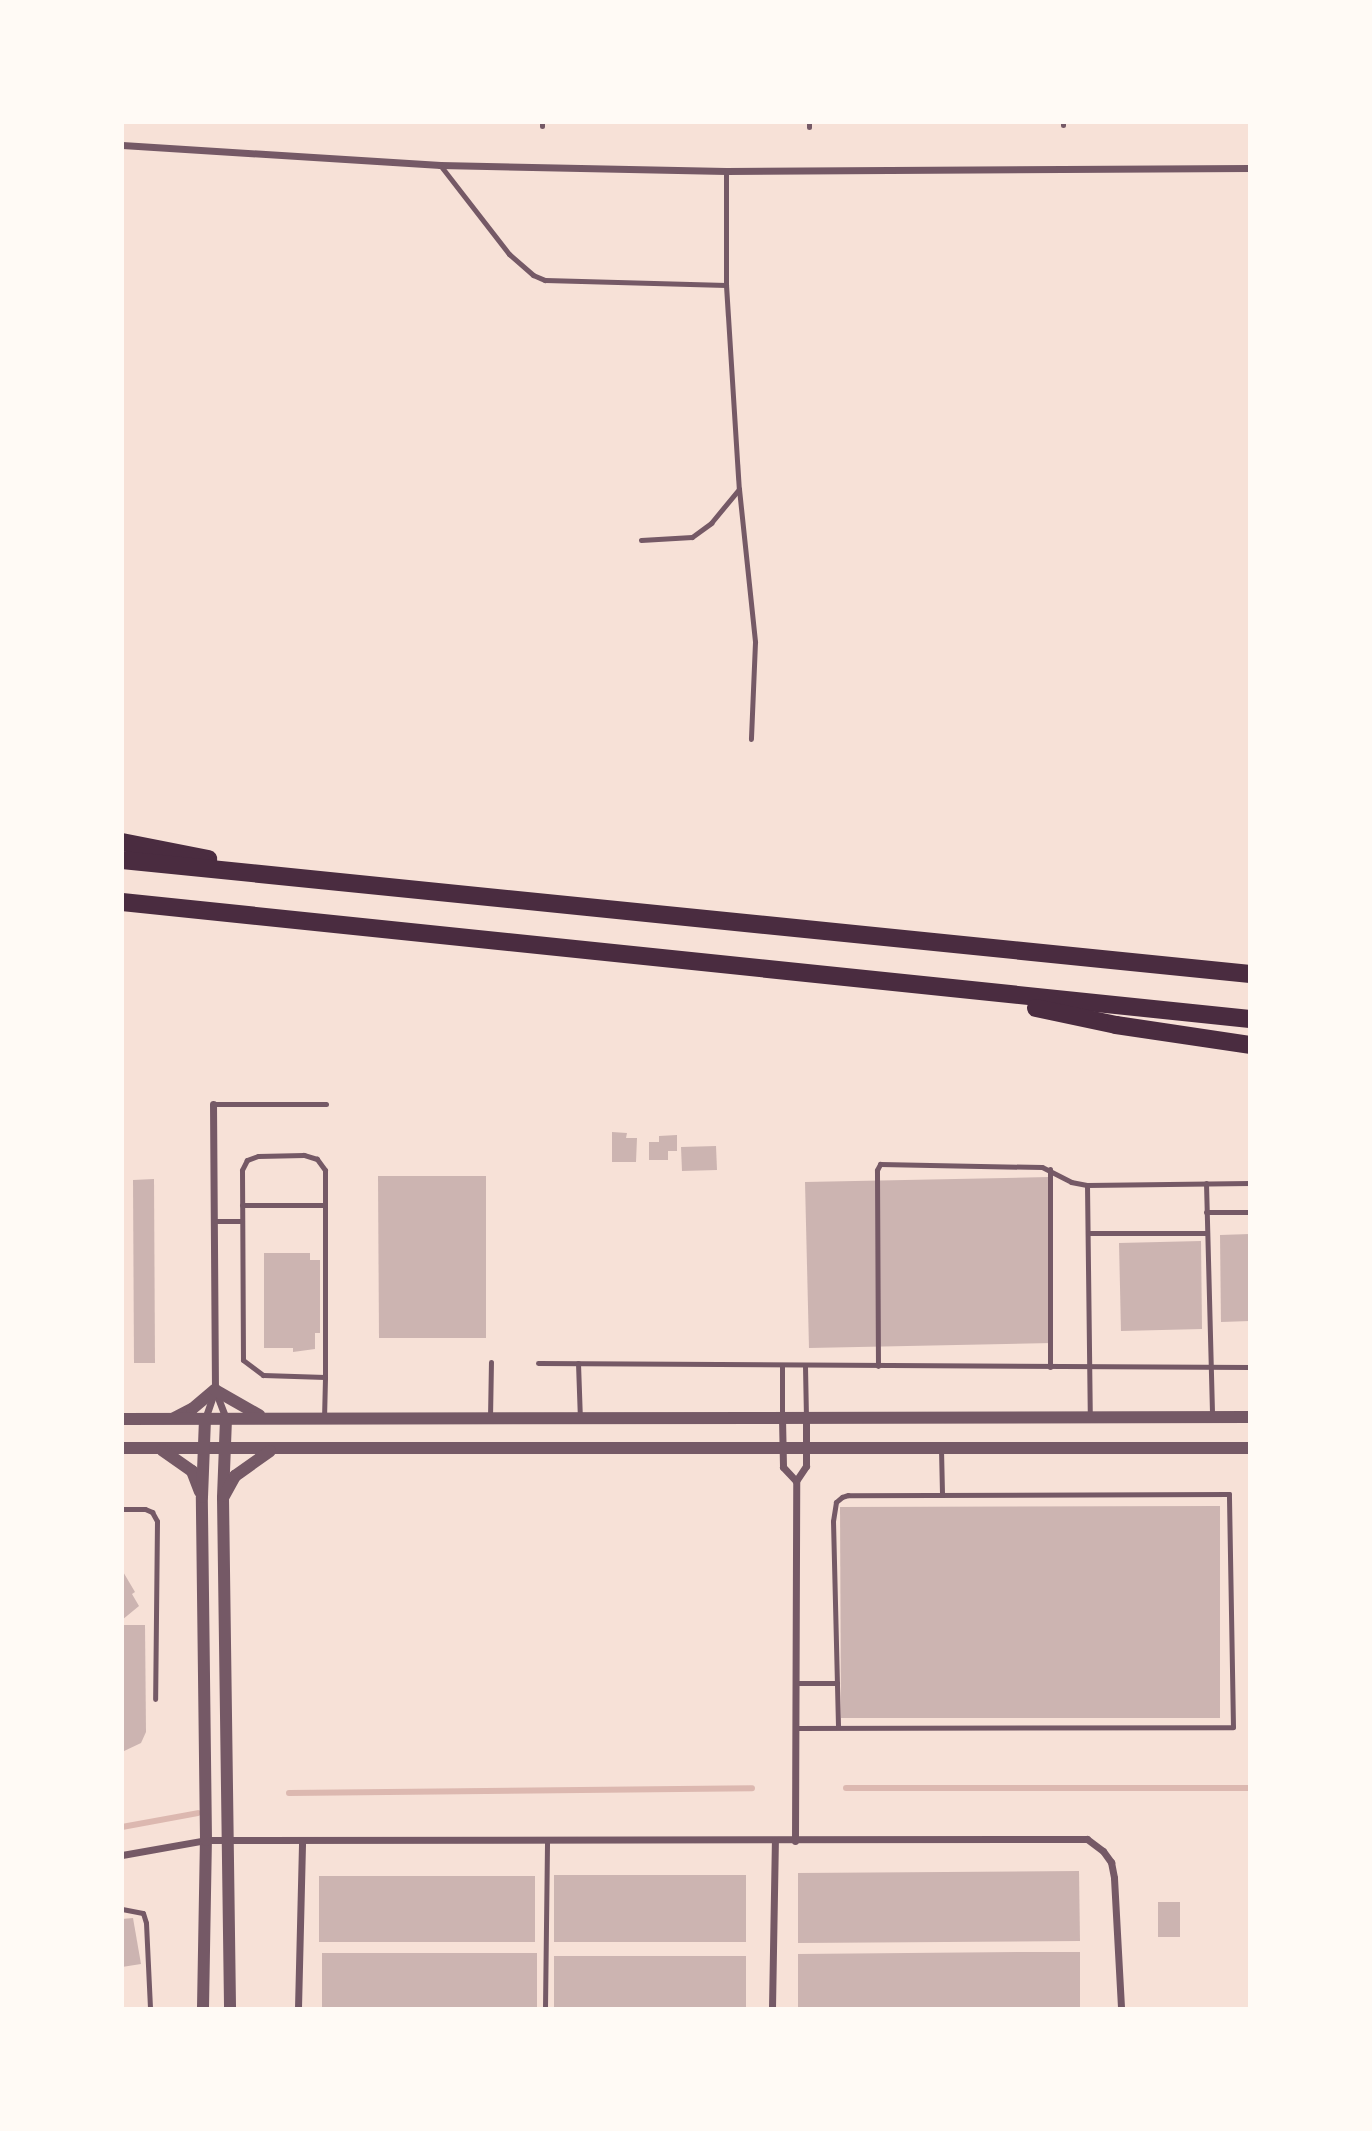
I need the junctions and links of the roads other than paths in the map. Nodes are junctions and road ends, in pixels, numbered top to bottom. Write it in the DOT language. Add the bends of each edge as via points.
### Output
graph roads {
  1 [pos="122,145"];
  2 [pos="440,165"];
  3 [pos="1250,168"];
  4 [pos="726,171"];
  5 [pos="726,285"];
  6 [pos="739,489"];
  7 [pos="642,540"];
  8 [pos="751,739"];
  9 [pos="122,842"];
  10 [pos="122,860"];
  11 [pos="314,879"];
  12 [pos="122,901"];
  13 [pos="1250,974"];
  14 [pos="954,990"];
  15 [pos="1250,1020"];
  16 [pos="1250,1045"];
  17 [pos="213,1104"];
  18 [pos="326,1104"];
  19 [pos="1050,1169"];
  20 [pos="1206,1183"];
  21 [pos="1250,1183"];
  22 [pos="1087,1185"];
  23 [pos="242,1205"];
  24 [pos="324,1205"];
  25 [pos="1206,1212"];
  26 [pos="1250,1212"];
  27 [pos="214,1221"];
  28 [pos="242,1221"];
  29 [pos="1088,1233"];
  30 [pos="1207,1233"];
  31 [pos="491,1362"];
  32 [pos="538,1363"];
  33 [pos="578,1363"];
  34 [pos="782,1366"];
  35 [pos="805,1366"];
  36 [pos="878,1366"];
  37 [pos="1049,1367"];
  38 [pos="1211,1367"];
  39 [pos="1250,1367"];
  40 [pos="1089,1368"];
  41 [pos="325,1377"];
  42 [pos="215,1390"];
  43 [pos="1090,1417"];
  44 [pos="1212,1417"];
  45 [pos="1250,1417"];
  46 [pos="270,1418"];
  47 [pos="782,1418"];
  48 [pos="806,1418"];
  49 [pos="122,1419"];
  50 [pos="170,1419"];
  51 [pos="205,1419"];
  52 [pos="226,1419"];
  53 [pos="324,1419"];
  54 [pos="490,1419"];
  55 [pos="580,1419"];
  56 [pos="122,1448"];
  57 [pos="1250,1448"];
  58 [pos="783,1449"];
  59 [pos="806,1449"];
  60 [pos="941,1449"];
  61 [pos="162,1450"];
  62 [pos="204,1450"];
  63 [pos="225,1450"];
  64 [pos="274,1450"];
  65 [pos="796,1481"];
  66 [pos="942,1494"];
  67 [pos="202,1497"];
  68 [pos="223,1498"];
  69 [pos="122,1509"];
  70 [pos="796,1683"];
  71 [pos="837,1683"];
  72 [pos="155,1699"];
  73 [pos="838,1727"];
  74 [pos="796,1728"];
  75 [pos="206,1840"];
  76 [pos="228,1840"];
  77 [pos="795,1841"];
  78 [pos="302,1842"];
  79 [pos="547,1842"];
  80 [pos="775,1842"];
  81 [pos="122,1855"];
  82 [pos="122,1909"];
  83 [pos="150,2008"];
  84 [pos="203,2008"];
  85 [pos="230,2008"];
  86 [pos="298,2008"];
  87 [pos="545,2008"];
  88 [pos="772,2008"];
  89 [pos="1121,2008"];
  1 -- 2 [label="street"];
  2 -- 4 [label="street"];
  2 -- 5 [label="lane" via="509,254 533,275 545,280"];
  3 -- 4 [label="street"];
  4 -- 5 [label="lane"];
  5 -- 6 [label="lane"];
  6 -- 7 [label="lane" via="711,523 692,537"];
  6 -- 8 [label="lane" via="755,642"];
  9 -- 11 [label="highway"];
  10 -- 11 [label="highway"];
  11 -- 13 [label="highway"];
  12 -- 14 [label="highway"];
  14 -- 15 [label="highway"];
  14 -- 16 [label="highway" via="1116,1026"];
  17 -- 18 [label="lane"];
  17 -- 27 [label="street"];
  19 -- 22 [label="lane" via="1064,1179"];
  19 -- 36 [label="lane" via="880,1164"];
  19 -- 37 [label="lane"];
  20 -- 21 [label="lane"];
  20 -- 22 [label="lane"];
  20 -- 25 [label="lane"];
  22 -- 29 [label="lane"];
  23 -- 24 [label="lane"];
  23 -- 24 [label="lane" via="242,1170 247,1160 258,1156 317,1159 325,1170"];
  23 -- 28 [label="lane"];
  24 -- 41 [label="lane"];
  25 -- 26 [label="lane"];
  25 -- 30 [label="lane"];
  27 -- 28 [label="lane"];
  27 -- 42 [label="street"];
  28 -- 41 [label="lane" via="243,1360 263,1376"];
  29 -- 30 [label="lane"];
  29 -- 40 [label="lane"];
  30 -- 38 [label="lane"];
  31 -- 54 [label="lane"];
  32 -- 33 [label="lane"];
  33 -- 34 [label="lane"];
  33 -- 55 [label="lane"];
  34 -- 35 [label="lane"];
  34 -- 47 [label="lane"];
  35 -- 36 [label="lane"];
  35 -- 48 [label="lane"];
  36 -- 37 [label="lane"];
  37 -- 40 [label="lane"];
  38 -- 39 [label="lane"];
  38 -- 40 [label="lane"];
  38 -- 44 [label="lane"];
  40 -- 43 [label="lane"];
  41 -- 53 [label="lane"];
  42 -- 46 [label="street" via="245,1410"];
  42 -- 50 [label="street" via="192,1409"];
  42 -- 51 [label="street"];
  42 -- 52 [label="street"];
  43 -- 44 [label="street"];
  43 -- 48 [label="street"];
  44 -- 45 [label="street"];
  46 -- 52 [label="street"];
  46 -- 53 [label="street"];
  47 -- 48 [label="street"];
  47 -- 55 [label="street"];
  47 -- 58 [label="street"];
  48 -- 59 [label="street"];
  49 -- 50 [label="street"];
  50 -- 51 [label="street"];
  51 -- 52 [label="street"];
  51 -- 62 [label="street"];
  52 -- 63 [label="street"];
  53 -- 54 [label="street"];
  54 -- 55 [label="street"];
  56 -- 61 [label="street"];
  57 -- 60 [label="street"];
  58 -- 59 [label="street"];
  58 -- 64 [label="street"];
  58 -- 65 [label="street" via="783,1467"];
  59 -- 60 [label="street"];
  59 -- 65 [label="street" via="806,1466"];
  60 -- 66 [label="lane"];
  61 -- 62 [label="street"];
  61 -- 67 [label="street" via="192,1471"];
  62 -- 63 [label="street"];
  62 -- 67 [label="street"];
  63 -- 64 [label="street"];
  63 -- 68 [label="street"];
  64 -- 68 [label="street" via="235,1476"];
  65 -- 70 [label="street"];
  66 -- 71 [label="lane" via="848,1495 836,1502"];
  66 -- 73 [label="lane" via="1229,1494 1233,1727"];
  67 -- 75 [label="street"];
  68 -- 76 [label="street"];
  69 -- 72 [label="lane" via="145,1509 157,1521"];
  70 -- 71 [label="lane"];
  70 -- 74 [label="street"];
  71 -- 73 [label="lane"];
  73 -- 74 [label="lane"];
  74 -- 77 [label="street"];
  75 -- 76 [label="street"];
  75 -- 81 [label="street"];
  75 -- 84 [label="street"];
  76 -- 78 [label="street"];
  76 -- 85 [label="street"];
  77 -- 80 [label="street"];
  77 -- 89 [label="street" via="1087,1839 1111,1862"];
  78 -- 79 [label="street"];
  78 -- 86 [label="street"];
  79 -- 80 [label="street"];
  79 -- 87 [label="lane"];
  80 -- 88 [label="street"];
  82 -- 83 [label="lane" via="143,1913 146,1923"];
}
